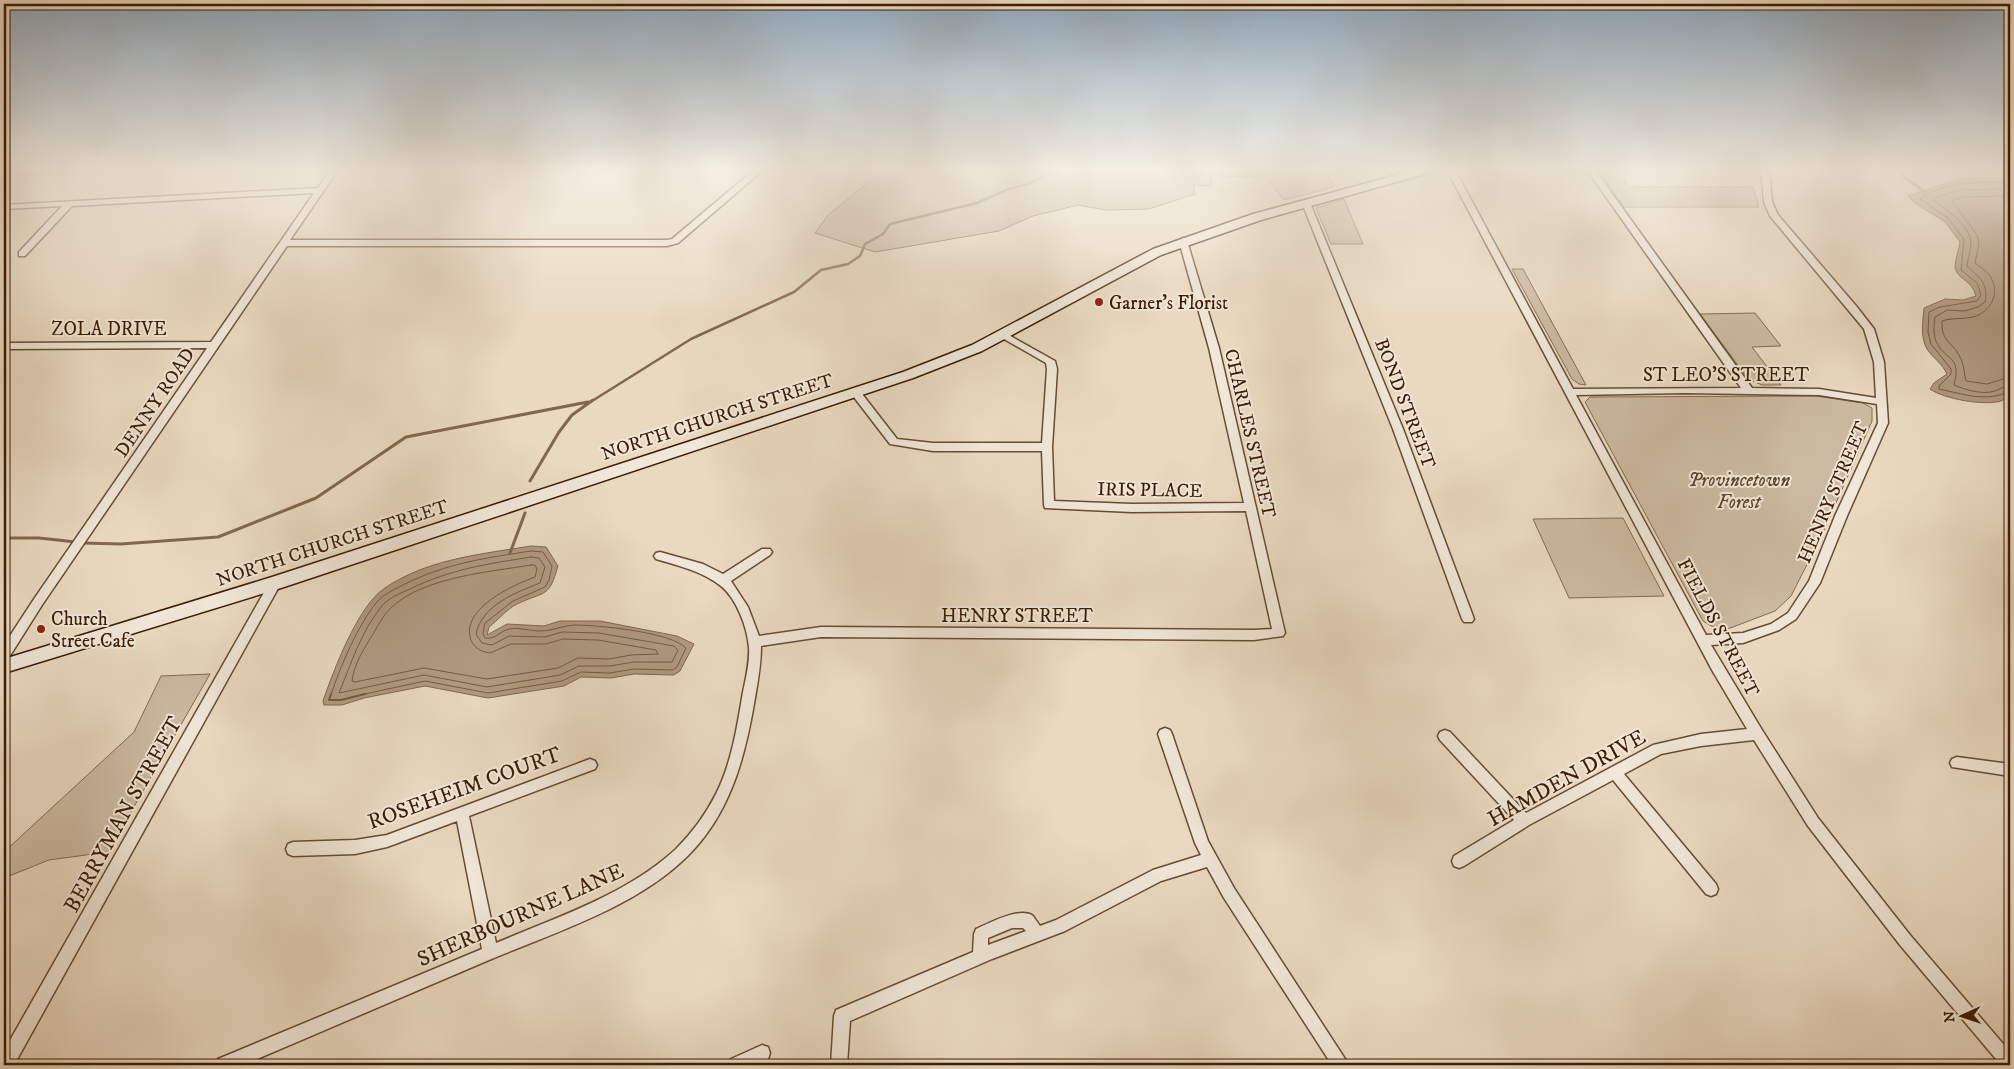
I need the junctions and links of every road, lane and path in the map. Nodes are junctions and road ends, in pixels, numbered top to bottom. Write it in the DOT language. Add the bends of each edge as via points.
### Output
graph roads {
  1 [pos="54,220"];
  2 [pos="299,220"];
  3 [pos="700,220"];
  4 [pos="1245,220"];
  5 [pos="1313,220"];
  6 [pos="1478,220"];
  7 [pos="1627,220"];
  8 [pos="1777,220"];
  9 [pos="1183,242"];
  10 [pos="283,243"];
  11 [pos="22,254"];
  12 [pos="1002,335"];
  13 [pos="214,345"];
  14 [pos="4,346"];
  15 [pos="1748,390"];
  16 [pos="855,392"];
  17 [pos="1570,392"];
  18 [pos="1882,402"];
  19 [pos="1047,447"];
  20 [pos="1250,507"];
  21 [pos="766,552"];
  22 [pos="660,556"];
  23 [pos="722,581"];
  24 [pos="275,582"];
  25 [pos="1468,619"];
  26 [pos="1280,633"];
  27 [pos="1704,640"];
  28 [pos="755,642"];
  29 [pos="4,655"];
  30 [pos="4,666"];
  31 [pos="1165,734"];
  32 [pos="1757,734"];
  33 [pos="1445,736"];
  34 [pos="1957,763"];
  35 [pos="590,765"];
  36 [pos="2010,770"];
  37 [pos="1614,772"];
  38 [pos="462,814"];
  39 [pos="1524,821"];
  40 [pos="293,849"];
  41 [pos="1210,859"];
  42 [pos="1459,862"];
  43 [pos="1711,889"];
  44 [pos="1037,934"];
  45 [pos="490,952"];
  46 [pos="980,956"];
  47 [pos="762,1059"];
  48 [pos="2010,1064"];
  49 [pos="6,1065"];
  50 [pos="224,1065"];
  51 [pos="737,1065"];
  52 [pos="839,1065"];
  53 [pos="1342,1065"];
  1 -- 11 [label="street"];
  2 -- 10 [label="street, DENNY ROAD"];
  3 -- 10 [label="street" via="675,241 667,243"];
  4 -- 9 [label="main road, NORTH CHURCH STREET"];
  5 -- 25 [label="street, BOND STREET" via="1398,429"];
  6 -- 17 [label="street, FIELDS STREET"];
  7 -- 15 [label="street"];
  8 -- 18 [label="street, HENRY STREET" via="1868,329 1879,362"];
  9 -- 12 [label="main road, NORTH CHURCH STREET" via="1157,252"];
  9 -- 20 [label="street, CHARLES STREET" via="1214,348"];
  10 -- 13 [label="street, DENNY ROAD"];
  12 -- 16 [label="main road, NORTH CHURCH STREET" via="908,375"];
  12 -- 19 [label="street" via="1050,362"];
  13 -- 14 [label="street, ZOLA DRIVE"];
  13 -- 29 [label="street, DENNY ROAD"];
  15 -- 17 [label="street, ST LEO'S STREET"];
  15 -- 18 [label="street, ST LEO'S STREET" via="1826,392"];
  16 -- 19 [label="street" via="894,442 933,447"];
  16 -- 24 [label="main road, NORTH CHURCH STREET"];
  17 -- 27 [label="street, FIELDS STREET"];
  18 -- 27 [label="street, HENRY STREET" via="1883,423 1814,583 1792,616 1775,627 1743,638"];
  19 -- 20 [label="street, IRIS PLACE" via="1049,505"];
  20 -- 26 [label="street, CHARLES STREET"];
  21 -- 23 [label="street"];
  22 -- 23 [label="street, SHERBOURNE LANE" via="710,572"];
  23 -- 28 [label="street, SHERBOURNE LANE" via="731,588 745,613"];
  24 -- 30 [label="main road, NORTH CHURCH STREET"];
  24 -- 49 [label="street, BERRYMAN STREET"];
  26 -- 28 [label="street, HENRY STREET" via="821,632"];
  27 -- 32 [label="street, FIELDS STREET"];
  28 -- 45 [label="street, SHERBOURNE LANE" via="739,754 722,798 700,833 664,869 607,903"];
  31 -- 41 [label="street"];
  32 -- 37 [label="street, HAMDEN DRIVE" via="1658,749"];
  32 -- 48 [label="street, FIELDS STREET" via="1813,822 1905,940"];
  33 -- 39 [label="street"];
  34 -- 36 [label="street"];
  35 -- 38 [label="street, ROSEHEIM COURT"];
  37 -- 39 [label="street, HAMDEN DRIVE"];
  37 -- 43 [label="street"];
  38 -- 40 [label="street, ROSEHEIM COURT" via="388,840 355,847"];
  38 -- 45 [label="street"];
  39 -- 42 [label="street, HAMDEN DRIVE"];
  41 -- 44 [label="street" via="1158,874 1060,926"];
  41 -- 53 [label="street"];
  44 -- 46 [label="street"];
  44 -- 46 [label="street" via="1027,921 1012,921 981,934"];
  45 -- 50 [label="street, SHERBOURNE LANE"];
  46 -- 52 [label="street" via="842,1016"];
  47 -- 51 [label="street"];
}
